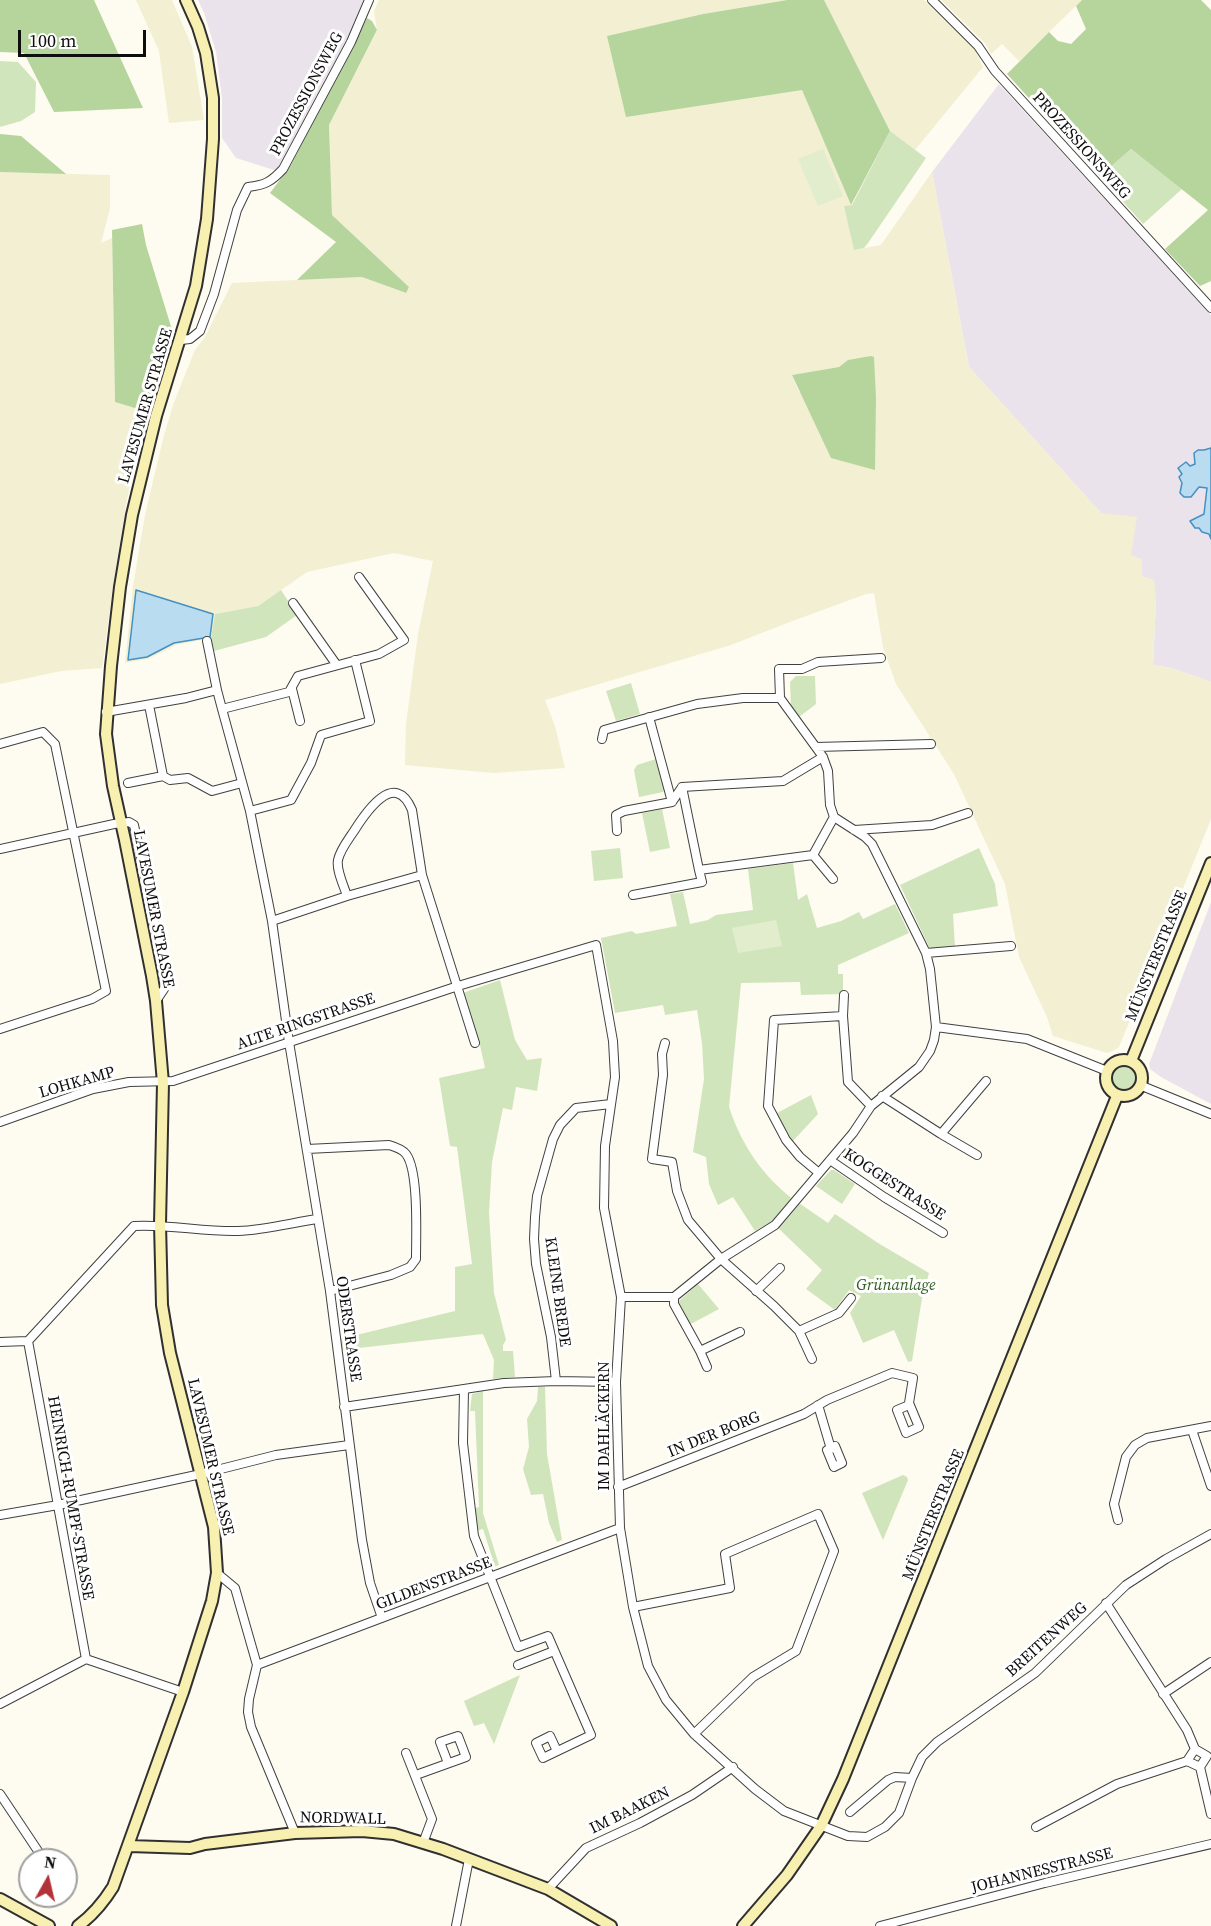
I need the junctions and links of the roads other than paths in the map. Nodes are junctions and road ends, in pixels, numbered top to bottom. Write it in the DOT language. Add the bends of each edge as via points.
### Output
graph roads {
  1 [pos="186,0"];
  2 [pos="369,0"];
  3 [pos="932,0"];
  4 [pos="1211,308"];
  5 [pos="181,339"];
  6 [pos="359,577"];
  7 [pos="293,603"];
  8 [pos="207,641"];
  9 [pos="881,658"];
  10 [pos="355,660"];
  11 [pos="336,664"];
  12 [pos="292,689"];
  13 [pos="217,690"];
  14 [pos="780,698"];
  15 [pos="149,705"];
  16 [pos="222,709"];
  17 [pos="106,712"];
  18 [pos="649,717"];
  19 [pos="300,722"];
  20 [pos="602,740"];
  21 [pos="0,744"];
  22 [pos="931,744"];
  23 [pos="816,747"];
  24 [pos="823,757"];
  25 [pos="163,776"];
  26 [pos="128,783"];
  27 [pos="242,783"];
  28 [pos="682,787"];
  29 [pos="672,802"];
  30 [pos="250,810"];
  31 [pos="968,813"];
  32 [pos="834,817"];
  33 [pos="121,823"];
  34 [pos="855,830"];
  35 [pos="617,831"];
  36 [pos="73,832"];
  37 [pos="0,849"];
  38 [pos="813,855"];
  39 [pos="1211,863"];
  40 [pos="699,870"];
  41 [pos="423,875"];
  42 [pos="833,879"];
  43 [pos="633,895"];
  44 [pos="347,896"];
  45 [pos="272,921"];
  46 [pos="596,945"];
  47 [pos="1011,946"];
  48 [pos="926,953"];
  49 [pos="458,986"];
  50 [pos="844,995"];
  51 [pos="843,1016"];
  52 [pos="936,1027"];
  53 [pos="0,1029"];
  54 [pos="290,1042"];
  55 [pos="475,1043"];
  56 [pos="665,1043"];
  57 [pos="1131,1061"];
  58 [pos="1107,1071"];
  59 [pos="986,1081"];
  60 [pos="164,1083"];
  61 [pos="1142,1086"];
  62 [pos="1117,1095"];
  63 [pos="882,1096"];
  64 [pos="611,1104"];
  65 [pos="872,1106"];
  66 [pos="1211,1114"];
  67 [pos="0,1122"];
  68 [pos="941,1134"];
  69 [pos="307,1149"];
  70 [pos="977,1155"];
  71 [pos="830,1160"];
  72 [pos="819,1173"];
  73 [pos="317,1219"];
  74 [pos="160,1224"];
  75 [pos="943,1233"];
  76 [pos="721,1259"];
  77 [pos="780,1268"];
  78 [pos="330,1291"];
  79 [pos="756,1291"];
  80 [pos="621,1297"];
  81 [pos="674,1297"];
  82 [pos="851,1298"];
  83 [pos="799,1331"];
  84 [pos="740,1332"];
  85 [pos="28,1341"];
  86 [pos="0,1342"];
  87 [pos="700,1351"];
  88 [pos="812,1359"];
  89 [pos="707,1367"];
  90 [pos="556,1381"];
  91 [pos="616,1382"];
  92 [pos="464,1390"];
  93 [pos="819,1405"];
  94 [pos="909,1405"];
  95 [pos="344,1407"];
  96 [pos="1211,1426"];
  97 [pos="1192,1430"];
  98 [pos="349,1445"];
  99 [pos="831,1449"];
  100 [pos="201,1474"];
  101 [pos="1211,1486"];
  102 [pos="618,1487"];
  103 [pos="58,1506"];
  104 [pos="0,1515"];
  105 [pos="1118,1520"];
  106 [pos="620,1528"];
  107 [pos="1211,1534"];
  108 [pos="217,1573"];
  109 [pos="490,1577"];
  110 [pos="1106,1603"];
  111 [pos="633,1607"];
  112 [pos="382,1618"];
  113 [pos="518,1647"];
  114 [pos="554,1651"];
  115 [pos="86,1659"];
  116 [pos="1211,1662"];
  117 [pos="257,1665"];
  118 [pos="183,1692"];
  119 [pos="1163,1694"];
  120 [pos="0,1704"];
  121 [pos="694,1734"];
  122 [pos="1195,1749"];
  123 [pos="557,1751"];
  124 [pos="406,1753"];
  125 [pos="1209,1755"];
  126 [pos="1187,1761"];
  127 [pos="448,1763"];
  128 [pos="733,1767"];
  129 [pos="1200,1767"];
  130 [pos="416,1775"];
  131 [pos="912,1778"];
  132 [pos="0,1794"];
  133 [pos="850,1812"];
  134 [pos="1211,1814"];
  135 [pos="821,1826"];
  136 [pos="1036,1827"];
  137 [pos="295,1833"];
  138 [pos="423,1843"];
  139 [pos="1211,1844"];
  140 [pos="129,1846"];
  141 [pos="36,1848"];
  142 [pos="469,1859"];
  143 [pos="548,1889"];
  144 [pos="0,1899"];
  145 [pos="49,1926"];
  146 [pos="78,1926"];
  147 [pos="456,1926"];
  148 [pos="611,1926"];
  149 [pos="742,1926"];
  150 [pos="880,1926"];
  1 -- 5 [label="street, LAVESUMER STRASSE" via="198,27 210,75 213,139 200,268"];
  2 -- 5 [label="street, PROZESSIONSWEG" via="351,42 283,169 263,185 248,187 237,210 200,331 190,339"];
  3 -- 4 [label="street, PROZESSIONSWEG" via="978,46 994,71"];
  5 -- 17 [label="street, LAVESUMER STRASSE" via="151,435 132,515"];
  6 -- 10 [label="street" via="404,640 379,654"];
  7 -- 11 [label="street"];
  8 -- 13 [label="street, ODERSTRASSE"];
  9 -- 14 [label="street" via="779,669"];
  10 -- 11 [label="street"];
  10 -- 30 [label="street" via="370,721 321,735 291,800"];
  11 -- 12 [label="street" via="298,676"];
  12 -- 16 [label="street"];
  12 -- 19 [label="street"];
  13 -- 15 [label="street"];
  13 -- 16 [label="street, ODERSTRASSE"];
  14 -- 18 [label="street" via="697,704"];
  14 -- 23 [label="street"];
  15 -- 17 [label="street"];
  15 -- 25 [label="street"];
  16 -- 27 [label="street, ODERSTRASSE"];
  17 -- 33 [label="street, LAVESUMER STRASSE" via="108,759"];
  18 -- 20 [label="street" via="604,730"];
  18 -- 29 [label="street"];
  21 -- 36 [label="street" via="43,732 55,744"];
  22 -- 23 [label="street"];
  23 -- 24 [label="street"];
  24 -- 28 [label="street" via="783,781"];
  24 -- 32 [label="street"];
  25 -- 26 [label="street"];
  25 -- 27 [label="street" via="170,780 188,778 212,792"];
  27 -- 30 [label="street, ODERSTRASSE"];
  28 -- 29 [label="street"];
  28 -- 40 [label="street"];
  29 -- 35 [label="street" via="616,815"];
  30 -- 45 [label="street, ODERSTRASSE"];
  31 -- 34 [label="street" via="932,825"];
  32 -- 34 [label="street"];
  32 -- 38 [label="street"];
  33 -- 36 [label="street"];
  33 -- 60 [label="street, LAVESUMER STRASSE" via="152,976"];
  34 -- 48 [label="street" via="872,844"];
  36 -- 37 [label="street"];
  36 -- 53 [label="street" via="106,991"];
  38 -- 40 [label="street"];
  38 -- 42 [label="street"];
  39 -- 57 [label="street, MÜNSTERSTRASSE"];
  40 -- 43 [label="street" via="702,882"];
  41 -- 44 [label="street"];
  41 -- 44 [label="street" via="412,810 408,801 393,793 372,804 341,852 338,863"];
  41 -- 49 [label="street"];
  44 -- 45 [label="street"];
  45 -- 54 [label="street, ODERSTRASSE"];
  46 -- 49 [label="street, ALTE RINGSTRASSE"];
  46 -- 64 [label="street, IM DAHLÄCKERN" via="613,1041 615,1077"];
  47 -- 48 [label="street"];
  48 -- 52 [label="street"];
  49 -- 54 [label="street, ALTE RINGSTRASSE"];
  49 -- 55 [label="street"];
  50 -- 51 [label="street"];
  51 -- 65 [label="street" via="848,1082"];
  51 -- 72 [label="street" via="774,1020 768,1106 786,1140"];
  52 -- 58 [label="street" via="1027,1039"];
  52 -- 63 [label="street, KOGGESTRASSE" via="926,1059"];
  54 -- 60 [label="street, ALTE RINGSTRASSE"];
  54 -- 69 [label="street, ODERSTRASSE"];
  56 -- 76 [label="street" via="652,1159 672,1162 676,1191 688,1220"];
  57 -- 58 [label="street" via="1117,1061"];
  57 -- 61 [label="street" via="1142,1071"];
  58 -- 62 [label="street" via="1107,1085"];
  59 -- 68 [label="street"];
  60 -- 67 [label="street, LOHKAMP" via="129,1082 93,1089"];
  60 -- 74 [label="street, LAVESUMER STRASSE"];
  61 -- 62 [label="street" via="1131,1095"];
  61 -- 66 [label="street"];
  62 -- 135 [label="street, MÜNSTERSTRASSE"];
  63 -- 65 [label="street, KOGGESTRASSE"];
  63 -- 68 [label="street"];
  64 -- 80 [label="street, IM DAHLÄCKERN" via="604,1146 604,1208"];
  64 -- 90 [label="street, KLEINE BREDE" via="576,1108 560,1125 537,1196 536,1264"];
  65 -- 71 [label="street, KOGGESTRASSE"];
  68 -- 70 [label="street"];
  69 -- 73 [label="street, ODERSTRASSE"];
  69 -- 78 [label="street" via="390,1145 408,1156 416,1190 417,1259 410,1267 391,1275"];
  71 -- 72 [label="street, KOGGESTRASSE"];
  71 -- 75 [label="street, KOGGESTRASSE"];
  72 -- 76 [label="street, KOGGESTRASSE" via="775,1225"];
  73 -- 74 [label="street" via="240,1231"];
  73 -- 78 [label="street, ODERSTRASSE"];
  74 -- 85 [label="street" via="134,1226"];
  74 -- 100 [label="street, LAVESUMER STRASSE" via="162,1305"];
  76 -- 79 [label="street"];
  76 -- 81 [label="street, KOGGESTRASSE"];
  77 -- 79 [label="street"];
  78 -- 95 [label="street, ODERSTRASSE"];
  79 -- 83 [label="street"];
  80 -- 81 [label="street"];
  80 -- 91 [label="street, IM DAHLÄCKERN"];
  81 -- 87 [label="street" via="674,1304"];
  82 -- 83 [label="street" via="839,1313"];
  83 -- 88 [label="street"];
  84 -- 87 [label="street"];
  85 -- 86 [label="street"];
  85 -- 103 [label="street, HEINRICH-RUMPF-STRASSE"];
  87 -- 89 [label="street"];
  90 -- 91 [label="street"];
  90 -- 92 [label="street" via="504,1383"];
  91 -- 102 [label="street, IM DAHLÄCKERN"];
  92 -- 95 [label="street"];
  92 -- 109 [label="street" via="463,1443 474,1536"];
  93 -- 94 [label="street, IN DER BORG" via="892,1373 913,1378"];
  93 -- 99 [label="street"];
  93 -- 102 [label="street, IN DER BORG"];
  95 -- 98 [label="street, ODERSTRASSE"];
  96 -- 97 [label="street"];
  97 -- 101 [label="street"];
  97 -- 105 [label="street" via="1147,1438 1135,1445 1126,1456 1114,1504"];
  98 -- 100 [label="street" via="276,1455"];
  98 -- 112 [label="street, ODERSTRASSE" via="370,1583"];
  100 -- 103 [label="street"];
  100 -- 108 [label="street, LAVESUMER STRASSE" via="214,1527"];
  102 -- 106 [label="street, IM DAHLÄCKERN"];
  103 -- 104 [label="street"];
  103 -- 115 [label="street, HEINRICH-RUMPF-STRASSE"];
  106 -- 109 [label="street, GILDENSTRASSE"];
  106 -- 111 [label="street, IM DAHLÄCKERN"];
  107 -- 110 [label="street, BREITENWEG" via="1166,1558"];
  108 -- 117 [label="street" via="235,1588"];
  108 -- 118 [label="street, LAVESUMER STRASSE"];
  109 -- 112 [label="street, GILDENSTRASSE"];
  109 -- 113 [label="street"];
  110 -- 119 [label="street"];
  110 -- 131 [label="street, BREITENWEG" via="1035,1673 937,1742 922,1757"];
  111 -- 121 [label="street, IM DAHLÄCKERN" via="648,1666 666,1700"];
  111 -- 121 [label="street" via="730,1588 725,1554 818,1514 834,1551 796,1651 753,1677"];
  112 -- 117 [label="street, GILDENSTRASSE"];
  113 -- 114 [label="street" via="548,1636"];
  113 -- 114 [label="street" via="521,1664"];
  114 -- 123 [label="street" via="591,1735"];
  115 -- 118 [label="street"];
  115 -- 120 [label="street"];
  116 -- 119 [label="street"];
  117 -- 137 [label="street" via="249,1699 251,1727"];
  118 -- 140 [label="street, LAVESUMER STRASSE"];
  119 -- 122 [label="street"];
  121 -- 128 [label="street, IM DAHLÄCKERN"];
  122 -- 125 [label="street"];
  122 -- 126 [label="street"];
  124 -- 130 [label="street"];
  125 -- 129 [label="street"];
  126 -- 129 [label="street"];
  126 -- 136 [label="street" via="1117,1784"];
  127 -- 130 [label="street"];
  128 -- 135 [label="street, IM DAHLÄCKERN" via="784,1810"];
  128 -- 143 [label="street, IM BAAKEN" via="692,1795 586,1848"];
  129 -- 134 [label="street"];
  130 -- 138 [label="street" via="432,1819"];
  131 -- 133 [label="street" via="888,1780"];
  131 -- 135 [label="street, BREITENWEG" via="899,1813 867,1837 848,1836"];
  132 -- 141 [label="street"];
  135 -- 149 [label="street, MÜNSTERSTRASSE" via="787,1875"];
  137 -- 138 [label="street, NORDWALL" via="362,1831 394,1834"];
  137 -- 140 [label="street, NORDWALL" via="190,1848"];
  138 -- 142 [label="street, NORDWALL"];
  139 -- 150 [label="street, JOHANNESSTRASSE"];
  140 -- 146 [label="street, LAVESUMER STRASSE" via="104,1903"];
  142 -- 143 [label="street, NORDWALL"];
  142 -- 147 [label="street"];
  143 -- 148 [label="street, NORDWALL"];
  144 -- 145 [label="street"];
}
